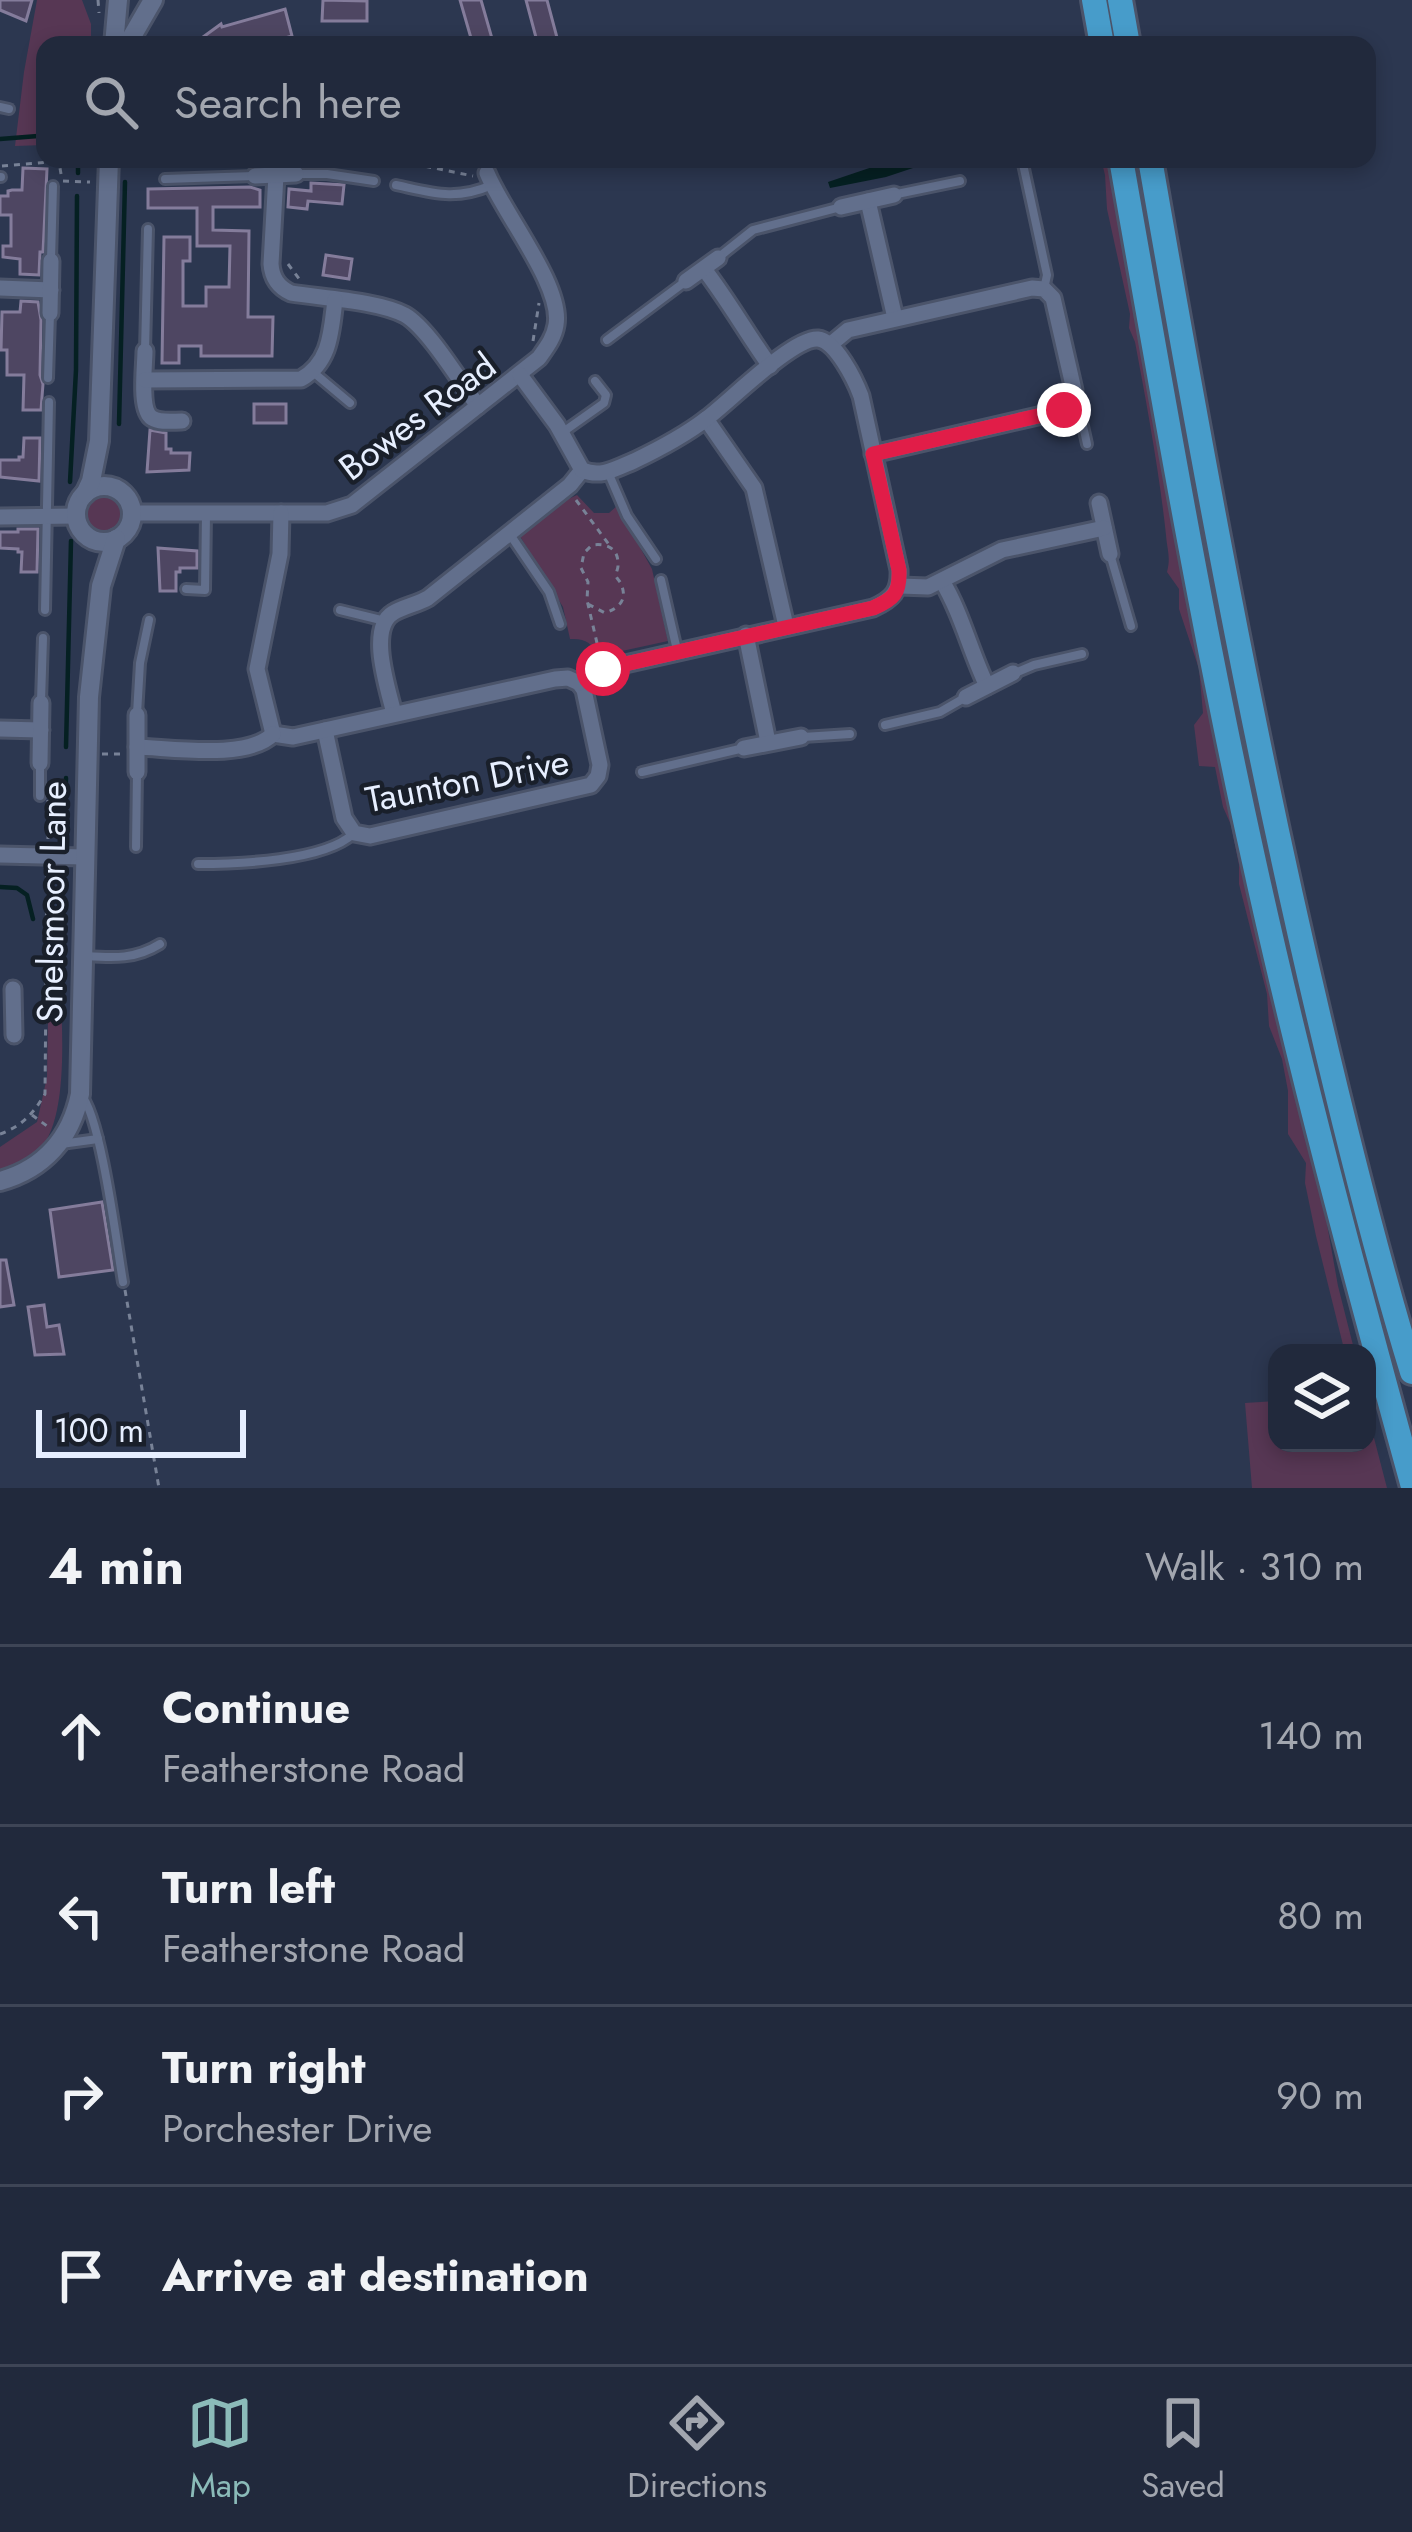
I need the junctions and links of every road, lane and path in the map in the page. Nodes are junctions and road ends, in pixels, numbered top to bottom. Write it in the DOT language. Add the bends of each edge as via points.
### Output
graph roads {
  1 [pos="118,0"];
  2 [pos="153,0"];
  3 [pos="1094,0"];
  4 [pos="1120,0"];
  5 [pos="115,36"];
  6 [pos="132,36"];
  7 [pos="1100,36"];
  8 [pos="1126,36"];
  9 [pos="36,163"];
  10 [pos="0,166"];
  11 [pos="60,168"];
  12 [pos="109,168"];
  13 [pos="429,168"];
  14 [pos="1024,168"];
  15 [pos="1123,168"];
  16 [pos="1152,168"];
  17 [pos="296,174"];
  18 [pos="276,175"];
  19 [pos="255,176"];
  20 [pos="165,179"];
  21 [pos="489,179"];
  22 [pos="374,181"];
  23 [pos="960,181"];
  24 [pos="95,182"];
  25 [pos="59,183"];
  26 [pos="396,185"];
  27 [pos="894,195"];
  28 [pos="868,201"];
  29 [pos="841,207"];
  30 [pos="148,229"];
  31 [pos="272,244"];
  32 [pos="51,261"];
  33 [pos="711,263"];
  34 [pos="542,272"];
  35 [pos="686,281"];
  36 [pos="0,289"];
  37 [pos="51,290"];
  38 [pos="1043,290"];
  39 [pos="312,296"];
  40 [pos="335,300"];
  41 [pos="50,314"];
  42 [pos="895,318"];
  43 [pos="607,340"];
  44 [pos="831,344"];
  45 [pos="145,351"];
  46 [pos="770,366"];
  47 [pos="526,369"];
  48 [pos="313,372"];
  49 [pos="48,378"];
  50 [pos="595,381"];
  51 [pos="145,388"];
  52 [pos="49,402"];
  53 [pos="350,403"];
  54 [pos="1071,405"];
  55 [pos="478,406"];
  56 [pos="706,419"];
  57 [pos="182,430"];
  58 [pos="561,433"];
  59 [pos="99,441"];
  60 [pos="1087,444"];
  61 [pos="873,454"];
  62 [pos="582,470"];
  63 [pos="608,472"];
  64 [pos="1095,484"];
  65 [pos="117,490"];
  66 [pos="85,494"];
  67 [pos="573,496"];
  68 [pos="1099,503"];
  69 [pos="206,512"];
  70 [pos="281,513"];
  71 [pos="131,514"];
  72 [pos="76,516"];
  73 [pos="0,517"];
  74 [pos="46,518"];
  75 [pos="1104,528"];
  76 [pos="509,533"];
  77 [pos="86,535"];
  78 [pos="116,538"];
  79 [pos="611,547"];
  80 [pos="1110,554"];
  81 [pos="656,559"];
  82 [pos="661,580"];
  83 [pos="942,581"];
  84 [pos="101,586"];
  85 [pos="900,586"];
  86 [pos="186,590"];
  87 [pos="588,604"];
  88 [pos="45,610"];
  89 [pos="340,610"];
  90 [pos="149,620"];
  91 [pos="385,621"];
  92 [pos="560,624"];
  93 [pos="786,626"];
  94 [pos="1131,626"];
  95 [pos="746,635"];
  96 [pos="43,638"];
  97 [pos="677,651"];
  98 [pos="1082,654"];
  99 [pos="603,669"];
  100 [pos="1013,674"];
  101 [pos="579,682"];
  102 [pos="987,686"];
  103 [pos="966,698"];
  104 [pos="41,703"];
  105 [pos="394,714"];
  106 [pos="137,715"];
  107 [pos="885,725"];
  108 [pos="0,729"];
  109 [pos="40,730"];
  110 [pos="325,730"];
  111 [pos="273,734"];
  112 [pos="850,734"];
  113 [pos="801,737"];
  114 [pos="768,742"];
  115 [pos="137,747"];
  116 [pos="745,748"];
  117 [pos="40,764"];
  118 [pos="137,772"];
  119 [pos="642,772"];
  120 [pos="40,796"];
  121 [pos="354,833"];
  122 [pos="136,848"];
  123 [pos="0,855"];
  124 [pos="84,857"];
  125 [pos="198,864"];
  126 [pos="160,944"];
  127 [pos="83,956"];
  128 [pos="9,1000"];
  129 [pos="14,1036"];
  130 [pos="80,1094"];
  131 [pos="32,1115"];
  132 [pos="98,1139"];
  133 [pos="61,1141"];
  134 [pos="0,1181"];
  135 [pos="123,1282"];
  136 [pos="1412,1372"];
  137 [pos="1412,1483"];
  138 [pos="158,1488"];
  1 -- 5 [label="street"];
  2 -- 6 [label="street"];
  3 -- 7 [label="highway"];
  4 -- 8 [label="highway"];
  9 -- 10 [label="path"];
  11 -- 25 [label="path"];
  12 -- 59 [label="street"];
  13 -- 21 [label="path"];
  14 -- 38 [label="lane" via="1047,275"];
  15 -- 137 [label="highway" via="1253,857"];
  16 -- 136 [label="highway" via="1281,855"];
  17 -- 18 [label="street"];
  17 -- 22 [label="lane"];
  18 -- 19 [label="street"];
  18 -- 31 [label="street"];
  19 -- 20 [label="lane"];
  21 -- 26 [label="lane" via="469,195"];
  21 -- 34 [label="street, Bowes Road"];
  23 -- 27 [label="lane"];
  24 -- 25 [label="path"];
  25 -- 32 [label="lane"];
  27 -- 28 [label="street"];
  28 -- 29 [label="street"];
  28 -- 42 [label="street"];
  29 -- 33 [label="lane" via="753,230"];
  30 -- 45 [label="lane"];
  31 -- 39 [label="path"];
  31 -- 39 [label="street" via="277,282"];
  32 -- 37 [label="street"];
  33 -- 35 [label="street"];
  33 -- 46 [label="street"];
  34 -- 47 [label="path"];
  34 -- 47 [label="street, Bowes Road" via="556,327"];
  35 -- 43 [label="lane"];
  36 -- 37 [label="street"];
  37 -- 41 [label="street"];
  38 -- 42 [label="street"];
  38 -- 54 [label="street" via="1053,298"];
  39 -- 40 [label="street"];
  40 -- 48 [label="street" via="325,358"];
  40 -- 55 [label="street" via="404,314"];
  41 -- 49 [label="lane"];
  42 -- 44 [label="street" via="848,330"];
  44 -- 46 [label="street" via="812,338"];
  44 -- 61 [label="street" via="855,379"];
  45 -- 51 [label="street"];
  46 -- 56 [label="street"];
  47 -- 55 [label="street, Bowes Road"];
  47 -- 58 [label="street"];
  48 -- 51 [label="street" via="284,381"];
  48 -- 53 [label="lane"];
  50 -- 58 [label="lane" via="604,403"];
  51 -- 57 [label="street" via="149,417"];
  52 -- 74 [label="lane"];
  54 -- 60 [label="lane"];
  54 -- 61 [label="street"];
  55 -- 70 [label="street, Bowes Road" via="352,505"];
  56 -- 63 [label="street"];
  56 -- 93 [label="street" via="754,488"];
  58 -- 62 [label="street"];
  59 -- 65 [label="street"];
  59 -- 66 [label="street"];
  61 -- 85 [label="street"];
  62 -- 63 [label="street"];
  62 -- 76 [label="street"];
  63 -- 81 [label="lane"];
  64 -- 68 [label="lane"];
  65 -- 66 [label="street" via="100,486"];
  65 -- 71 [label="street"];
  66 -- 72 [label="street"];
  67 -- 79 [label="path"];
  68 -- 75 [label="street"];
  69 -- 70 [label="street, Bowes Road"];
  69 -- 71 [label="street, Bowes Road"];
  69 -- 86 [label="lane" via="205,590"];
  70 -- 111 [label="street" via="257,669"];
  71 -- 78 [label="street"];
  72 -- 74 [label="street"];
  72 -- 77 [label="street"];
  73 -- 74 [label="street"];
  74 -- 88 [label="lane"];
  75 -- 80 [label="street"];
  75 -- 83 [label="street" via="1002,550"];
  76 -- 91 [label="street" via="428,598"];
  76 -- 92 [label="lane" via="549,592"];
  77 -- 78 [label="street"];
  77 -- 84 [label="street, Snelsmoor Lane"];
  78 -- 84 [label="street, Snelsmoor Lane"];
  79 -- 87 [label="path" via="592,545 581,559"];
  79 -- 87 [label="path" via="623,600 605,613"];
  80 -- 94 [label="lane"];
  82 -- 97 [label="lane"];
  83 -- 85 [label="street"];
  83 -- 102 [label="street"];
  84 -- 124 [label="street, Snelsmoor Lane"];
  85 -- 93 [label="street" via="873,608"];
  87 -- 99 [label="path"];
  89 -- 91 [label="lane"];
  90 -- 106 [label="lane"];
  91 -- 105 [label="street" via="381,653"];
  93 -- 95 [label="street"];
  95 -- 97 [label="street"];
  95 -- 114 [label="street"];
  96 -- 104 [label="lane"];
  97 -- 99 [label="street"];
  98 -- 100 [label="lane"];
  99 -- 101 [label="street"];
  100 -- 102 [label="street"];
  101 -- 105 [label="street" via="555,679"];
  101 -- 121 [label="street, Taunton Drive" via="600,765 591,785 420,826"];
  102 -- 103 [label="street"];
  103 -- 107 [label="lane"];
  104 -- 109 [label="street"];
  105 -- 110 [label="street"];
  106 -- 115 [label="street"];
  108 -- 109 [label="street"];
  109 -- 117 [label="street"];
  110 -- 111 [label="street"];
  110 -- 121 [label="street, Taunton Drive"];
  111 -- 115 [label="street" via="238,749"];
  112 -- 113 [label="lane"];
  113 -- 114 [label="street"];
  114 -- 116 [label="street"];
  115 -- 118 [label="street"];
  116 -- 119 [label="lane"];
  117 -- 120 [label="lane"];
  118 -- 122 [label="lane"];
  121 -- 125 [label="lane" via="341,845 255,864"];
  123 -- 124 [label="street"];
  124 -- 127 [label="street, Snelsmoor Lane"];
  126 -- 127 [label="lane" via="122,958"];
  127 -- 130 [label="street, Snelsmoor Lane"];
  128 -- 129 [label="street"];
  130 -- 132 [label="lane"];
  130 -- 133 [label="street, Snelsmoor Lane"];
  131 -- 133 [label="path"];
  132 -- 133 [label="lane"];
  132 -- 135 [label="lane"];
  133 -- 134 [label="street" via="33,1168"];
  135 -- 138 [label="path"];
}
